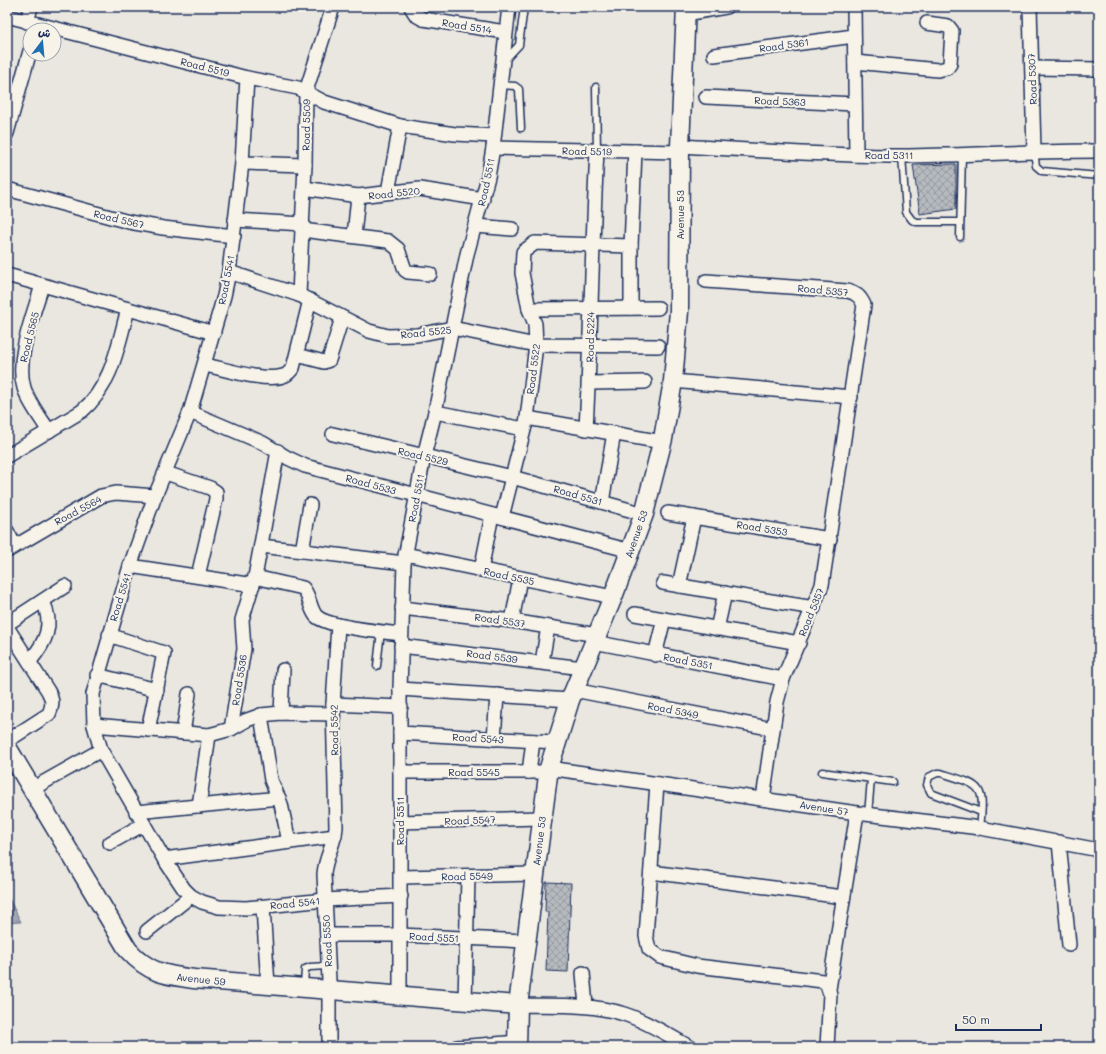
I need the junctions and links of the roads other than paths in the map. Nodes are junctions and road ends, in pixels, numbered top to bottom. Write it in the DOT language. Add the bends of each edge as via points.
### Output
graph roads {
  1 [pos="31,7"];
  2 [pos="333,7"];
  3 [pos="411,7"];
  4 [pos="508,7"];
  5 [pos="524,7"];
  6 [pos="726,7"];
  7 [pos="854,7"];
  8 [pos="1030,7"];
  9 [pos="685,11"];
  10 [pos="7,16"];
  11 [pos="25,22"];
  12 [pos="34,22"];
  13 [pos="927,23"];
  14 [pos="62,32"];
  15 [pos="505,32"];
  16 [pos="854,36"];
  17 [pos="714,55"];
  18 [pos="26,62"];
  19 [pos="502,62"];
  20 [pos="855,62"];
  21 [pos="1032,68"];
  22 [pos="1099,69"];
  23 [pos="247,78"];
  24 [pos="500,85"];
  25 [pos="596,87"];
  26 [pos="306,91"];
  27 [pos="706,97"];
  28 [pos="11,104"];
  29 [pos="855,104"];
  30 [pos="400,126"];
  31 [pos="521,128"];
  32 [pos="7,133"];
  33 [pos="494,142"];
  34 [pos="680,149"];
  35 [pos="597,151"];
  36 [pos="1034,151"];
  37 [pos="1099,151"];
  38 [pos="635,152"];
  39 [pos="962,153"];
  40 [pos="856,155"];
  41 [pos="902,156"];
  42 [pos="242,163"];
  43 [pos="305,165"];
  44 [pos="1099,176"];
  45 [pos="304,188"];
  46 [pos="7,189"];
  47 [pos="388,192"];
  48 [pos="358,196"];
  49 [pos="483,199"];
  50 [pos="235,220"];
  51 [pos="960,222"];
  52 [pos="476,226"];
  53 [pos="303,227"];
  54 [pos="512,229"];
  55 [pos="234,236"];
  56 [pos="354,236"];
  57 [pos="960,237"];
  58 [pos="592,245"];
  59 [pos="631,246"];
  60 [pos="229,272"];
  61 [pos="430,274"];
  62 [pos="7,275"];
  63 [pos="706,281"];
  64 [pos="42,285"];
  65 [pos="304,297"];
  66 [pos="590,307"];
  67 [pos="631,308"];
  68 [pos="658,308"];
  69 [pos="128,309"];
  70 [pos="529,309"];
  71 [pos="342,318"];
  72 [pos="452,328"];
  73 [pos="214,334"];
  74 [pos="536,345"];
  75 [pos="590,346"];
  76 [pos="658,346"];
  77 [pos="296,355"];
  78 [pos="205,365"];
  79 [pos="673,381"];
  80 [pos="645,382"];
  81 [pos="588,383"];
  82 [pos="851,397"];
  83 [pos="190,412"];
  84 [pos="435,412"];
  85 [pos="525,423"];
  86 [pos="586,429"];
  87 [pos="49,431"];
  88 [pos="614,433"];
  89 [pos="334,434"];
  90 [pos="662,442"];
  91 [pos="278,451"];
  92 [pos="7,456"];
  93 [pos="424,456"];
  94 [pos="166,473"];
  95 [pos="512,477"];
  96 [pos="155,496"];
  97 [pos="416,496"];
  98 [pos="602,502"];
  99 [pos="310,505"];
  100 [pos="668,513"];
  101 [pos="644,514"];
  102 [pos="497,516"];
  103 [pos="694,517"];
  104 [pos="7,531"];
  105 [pos="830,539"];
  106 [pos="261,546"];
  107 [pos="11,548"];
  108 [pos="302,550"];
  109 [pos="631,550"];
  110 [pos="404,559"];
  111 [pos="130,566"];
  112 [pos="481,570"];
  113 [pos="198,576"];
  114 [pos="520,578"];
  115 [pos="254,581"];
  116 [pos="663,583"];
  117 [pos="65,586"];
  118 [pos="679,586"];
  119 [pos="725,593"];
  120 [pos="613,597"];
  121 [pos="44,601"];
  122 [pos="402,608"];
  123 [pos="814,608"];
  124 [pos="635,614"];
  125 [pos="664,619"];
  126 [pos="512,621"];
  127 [pos="7,624"];
  128 [pos="338,625"];
  129 [pos="7,627"];
  130 [pos="548,627"];
  131 [pos="717,628"];
  132 [pos="381,631"];
  133 [pos="109,636"];
  134 [pos="595,639"];
  135 [pos="401,640"];
  136 [pos="799,643"];
  137 [pos="655,655"];
  138 [pos="30,661"];
  139 [pos="542,662"];
  140 [pos="377,666"];
  141 [pos="583,668"];
  142 [pos="283,670"];
  143 [pos="97,675"];
  144 [pos="783,679"];
  145 [pos="400,689"];
  146 [pos="157,690"];
  147 [pos="189,694"];
  148 [pos="497,695"];
  149 [pos="572,695"];
  150 [pos="400,707"];
  151 [pos="333,709"];
  152 [pos="281,713"];
  153 [pos="261,715"];
  154 [pos="94,725"];
  155 [pos="231,729"];
  156 [pos="773,729"];
  157 [pos="148,730"];
  158 [pos="183,733"];
  159 [pos="400,733"];
  160 [pos="209,735"];
  161 [pos="494,739"];
  162 [pos="7,741"];
  163 [pos="533,741"];
  164 [pos="555,742"];
  165 [pos="7,747"];
  166 [pos="101,750"];
  167 [pos="548,770"];
  168 [pos="400,772"];
  169 [pos="529,772"];
  170 [pos="822,772"];
  171 [pos="871,779"];
  172 [pos="893,782"];
  173 [pos="657,784"];
  174 [pos="32,789"];
  175 [pos="279,798"];
  176 [pos="763,799"];
  177 [pos="199,806"];
  178 [pos="136,812"];
  179 [pos="981,812"];
  180 [pos="862,814"];
  181 [pos="542,818"];
  182 [pos="399,822"];
  183 [pos="144,824"];
  184 [pos="980,828"];
  185 [pos="335,836"];
  186 [pos="289,842"];
  187 [pos="1059,842"];
  188 [pos="110,843"];
  189 [pos="1099,850"];
  190 [pos="164,859"];
  191 [pos="650,872"];
  192 [pos="534,874"];
  193 [pos="468,876"];
  194 [pos="401,878"];
  195 [pos="191,896"];
  196 [pos="401,896"];
  197 [pos="843,897"];
  198 [pos="325,900"];
  199 [pos="263,906"];
  200 [pos="148,931"];
  201 [pos="327,935"];
  202 [pos="400,935"];
  203 [pos="467,938"];
  204 [pos="526,942"];
  205 [pos="1069,945"];
  206 [pos="328,966"];
  207 [pos="584,973"];
  208 [pos="268,986"];
  209 [pos="304,989"];
  210 [pos="830,989"];
  211 [pos="329,992"];
  212 [pos="400,997"];
  213 [pos="465,1002"];
  214 [pos="518,1005"];
  215 [pos="586,1006"];
  216 [pos="517,1044"];
  217 [pos="329,1047"];
  218 [pos="457,1047"];
  219 [pos="690,1047"];
  220 [pos="827,1047"];
  1 -- 12 [label="street"];
  2 -- 26 [label="street, Road 5509"];
  3 -- 15 [label="street, Road 5514" via="416,15 423,19"];
  4 -- 15 [label="street, Road 5511"];
  5 -- 19 [label="lane" via="519,45 514,53"];
  6 -- 9 [label="street"];
  7 -- 16 [label="street"];
  8 -- 21 [label="street, Road 5307"];
  9 -- 34 [label="street, Avenue 53"];
  10 -- 11 [label="street, Road 5519"];
  13 -- 20 [label="street" via="948,26 952,31 950,64 947,68 938,70"];
  14 -- 23 [label="street, Road 5519"];
  15 -- 19 [label="street, Road 5511"];
  16 -- 17 [label="street, Road 5361"];
  16 -- 20 [label="street"];
  18 -- 28 [label="street"];
  19 -- 24 [label="street, Road 5511"];
  20 -- 29 [label="street"];
  21 -- 22 [label="street"];
  21 -- 36 [label="street, Road 5307"];
  23 -- 26 [label="street, Road 5519"];
  23 -- 42 [label="street, Road 5541"];
  24 -- 31 [label="lane" via="515,86 519,89"];
  24 -- 33 [label="street, Road 5511"];
  25 -- 35 [label="lane"];
  26 -- 30 [label="street, Road 5519" via="324,102"];
  26 -- 43 [label="street, Road 5509"];
  27 -- 29 [label="street, Road 5363"];
  28 -- 32 [label="street"];
  29 -- 40 [label="street"];
  30 -- 33 [label="street, Road 5519"];
  30 -- 47 [label="street"];
  33 -- 35 [label="street, Road 5519"];
  33 -- 49 [label="street, Road 5511"];
  34 -- 38 [label="street, Road 5519"];
  34 -- 40 [label="street, Road 5311"];
  34 -- 79 [label="street, Avenue 53" via="679,311"];
  35 -- 38 [label="street, Road 5519"];
  35 -- 58 [label="street, Road 5224"];
  36 -- 37 [label="street, Road 5311"];
  36 -- 39 [label="street, Road 5311"];
  36 -- 44 [label="lane" via="1036,166 1042,172"];
  38 -- 59 [label="street"];
  39 -- 41 [label="street, Road 5311"];
  39 -- 51 [label="lane"];
  40 -- 41 [label="street, Road 5311"];
  41 -- 51 [label="lane" via="908,216 916,222"];
  42 -- 43 [label="street"];
  42 -- 50 [label="street, Road 5541"];
  43 -- 45 [label="street, Road 5509"];
  45 -- 48 [label="street, Road 5520"];
  45 -- 53 [label="street, Road 5509"];
  46 -- 55 [label="street, Road 5567" via="129,222"];
  47 -- 48 [label="street, Road 5520"];
  47 -- 49 [label="street, Road 5520" via="436,190"];
  48 -- 56 [label="street"];
  49 -- 52 [label="street, Road 5511"];
  50 -- 53 [label="street"];
  50 -- 55 [label="street, Road 5541"];
  51 -- 57 [label="lane"];
  52 -- 54 [label="street"];
  52 -- 72 [label="street, Road 5511" via="467,254"];
  53 -- 56 [label="street"];
  53 -- 65 [label="street, Road 5509"];
  55 -- 60 [label="street, Road 5541"];
  56 -- 61 [label="street" via="388,241 398,249 405,270"];
  58 -- 59 [label="street"];
  58 -- 66 [label="street, Road 5224"];
  58 -- 70 [label="street, Road 5522" via="535,243 523,252 521,261"];
  59 -- 67 [label="street"];
  60 -- 65 [label="street, Road 5525"];
  60 -- 73 [label="street, Road 5541"];
  62 -- 64 [label="street"];
  63 -- 82 [label="street, Road 5357" via="855,293 861,298 864,312"];
  64 -- 69 [label="street"];
  64 -- 87 [label="street, Road 5565" via="24,352 22,375 28,397"];
  65 -- 71 [label="street, Road 5525"];
  65 -- 77 [label="street, Road 5509"];
  66 -- 67 [label="street"];
  66 -- 70 [label="street"];
  66 -- 75 [label="street, Road 5224"];
  67 -- 68 [label="street"];
  69 -- 73 [label="street"];
  69 -- 87 [label="street" via="101,392 82,411"];
  70 -- 74 [label="street, Road 5522" via="535,324"];
  71 -- 72 [label="street, Road 5525" via="369,331 388,336 417,335"];
  71 -- 77 [label="street" via="329,360 324,362"];
  72 -- 74 [label="street, Road 5525"];
  72 -- 84 [label="street, Road 5511"];
  73 -- 78 [label="street, Road 5541"];
  74 -- 75 [label="street, Road 5525"];
  74 -- 85 [label="street, Road 5522"];
  75 -- 76 [label="street, Road 5525"];
  75 -- 81 [label="street, Road 5224"];
  77 -- 78 [label="street, Road 5509" via="293,368 288,374 272,378"];
  78 -- 83 [label="street, Road 5541"];
  79 -- 82 [label="street"];
  79 -- 90 [label="street, Avenue 53"];
  80 -- 81 [label="street"];
  81 -- 86 [label="street, Road 5224"];
  82 -- 105 [label="street, Road 5357"];
  83 -- 91 [label="street, Road 5533"];
  83 -- 94 [label="street, Road 5541"];
  84 -- 85 [label="street"];
  84 -- 93 [label="street, Road 5511"];
  85 -- 86 [label="street"];
  85 -- 95 [label="street, Road 5522"];
  86 -- 88 [label="street"];
  87 -- 92 [label="street"];
  88 -- 90 [label="street"];
  88 -- 98 [label="street"];
  89 -- 93 [label="street, Road 5529"];
  90 -- 101 [label="street, Avenue 53"];
  91 -- 97 [label="street, Road 5533" via="305,466"];
  91 -- 106 [label="street, Road 5536"];
  93 -- 95 [label="street, Road 5529"];
  93 -- 97 [label="street, Road 5511"];
  94 -- 96 [label="street, Road 5541"];
  94 -- 113 [label="street" via="216,492"];
  95 -- 98 [label="street, Road 5531"];
  95 -- 102 [label="street, Road 5522"];
  96 -- 107 [label="street, Road 5564" via="116,493 101,496"];
  96 -- 111 [label="street, Road 5541"];
  97 -- 102 [label="street, Road 5533"];
  97 -- 110 [label="street, Road 5511"];
  98 -- 101 [label="street, Road 5531"];
  99 -- 108 [label="street"];
  100 -- 103 [label="street, Road 5353"];
  101 -- 109 [label="street, Avenue 53"];
  102 -- 109 [label="street, Road 5533"];
  102 -- 112 [label="street, Road 5522"];
  103 -- 105 [label="street, Road 5353"];
  103 -- 118 [label="street"];
  104 -- 107 [label="street"];
  105 -- 123 [label="street, Road 5357" via="822,585"];
  106 -- 108 [label="street, Road 5535"];
  106 -- 115 [label="street, Road 5536"];
  108 -- 110 [label="street, Road 5535"];
  109 -- 120 [label="street, Avenue 53"];
  110 -- 112 [label="street, Road 5535"];
  110 -- 122 [label="street, Road 5511"];
  111 -- 113 [label="street"];
  111 -- 133 [label="street, Road 5541"];
  112 -- 114 [label="street, Road 5535"];
  113 -- 115 [label="street"];
  114 -- 120 [label="street, Road 5535"];
  114 -- 126 [label="street"];
  115 -- 128 [label="street" via="303,588 317,617"];
  115 -- 155 [label="street, Road 5536" via="242,620 244,649"];
  116 -- 118 [label="street"];
  117 -- 121 [label="street"];
  118 -- 119 [label="street"];
  119 -- 123 [label="street"];
  119 -- 131 [label="street"];
  120 -- 134 [label="street, Avenue 53"];
  121 -- 127 [label="street"];
  121 -- 138 [label="street" via="49,613 49,624 43,642"];
  122 -- 126 [label="street, Road 5537"];
  122 -- 135 [label="street, Road 5511"];
  123 -- 136 [label="street, Road 5357"];
  124 -- 125 [label="street"];
  125 -- 131 [label="street"];
  125 -- 137 [label="street"];
  126 -- 130 [label="street, Road 5537"];
  128 -- 132 [label="street"];
  128 -- 151 [label="street, Road 5542"];
  129 -- 138 [label="street"];
  130 -- 134 [label="street, Road 5537"];
  130 -- 139 [label="street"];
  131 -- 136 [label="street"];
  132 -- 135 [label="street"];
  132 -- 140 [label="lane"];
  133 -- 143 [label="street, Road 5541"];
  133 -- 146 [label="street" via="164,653"];
  134 -- 137 [label="street, Road 5351"];
  134 -- 141 [label="street, Avenue 53"];
  135 -- 139 [label="street, Road 5539"];
  135 -- 145 [label="street, Road 5511"];
  136 -- 144 [label="street, Road 5357"];
  137 -- 144 [label="street, Road 5351"];
  138 -- 162 [label="street" via="52,698 52,707 49,714"];
  139 -- 141 [label="street, Road 5539"];
  141 -- 149 [label="street, Avenue 53"];
  142 -- 152 [label="street"];
  143 -- 146 [label="street"];
  143 -- 154 [label="street, Road 5541" via="93,694"];
  144 -- 156 [label="street, Road 5357"];
  145 -- 148 [label="street"];
  145 -- 150 [label="street, Road 5511"];
  146 -- 157 [label="street"];
  147 -- 158 [label="street"];
  148 -- 149 [label="street"];
  148 -- 161 [label="street"];
  149 -- 156 [label="street, Road 5349"];
  149 -- 164 [label="street, Avenue 53"];
  150 -- 151 [label="street"];
  150 -- 159 [label="street, Road 5511"];
  151 -- 152 [label="street"];
  151 -- 185 [label="street, Road 5542"];
  152 -- 153 [label="street"];
  153 -- 155 [label="street"];
  153 -- 175 [label="street" via="271,780"];
  154 -- 157 [label="street"];
  154 -- 166 [label="street, Road 5541"];
  155 -- 160 [label="street"];
  156 -- 176 [label="street, Road 5357"];
  157 -- 158 [label="street"];
  158 -- 160 [label="street"];
  159 -- 161 [label="street, Road 5543"];
  159 -- 168 [label="street, Road 5511"];
  160 -- 177 [label="street"];
  161 -- 163 [label="street, Road 5543"];
  163 -- 164 [label="street, Road 5543"];
  163 -- 169 [label="street"];
  164 -- 167 [label="street, Avenue 53"];
  165 -- 174 [label="street, Avenue 59"];
  166 -- 174 [label="street"];
  166 -- 178 [label="street, Road 5541"];
  167 -- 169 [label="street, Road 5545"];
  167 -- 173 [label="street, Avenue 57"];
  167 -- 181 [label="street, Avenue 53"];
  168 -- 169 [label="street, Road 5545"];
  168 -- 182 [label="street, Road 5511"];
  170 -- 171 [label="lane"];
  171 -- 172 [label="lane"];
  171 -- 180 [label="lane"];
  173 -- 176 [label="street, Avenue 57"];
  173 -- 191 [label="street"];
  174 -- 208 [label="street, Avenue 59" via="128,950 139,962 164,975"];
  175 -- 177 [label="street"];
  175 -- 186 [label="street"];
  176 -- 180 [label="street, Avenue 57"];
  177 -- 178 [label="street"];
  178 -- 183 [label="street, Road 5541"];
  179 -- 179 [label="lane" via="982,795 973,784 941,773 929,777 927,785 931,793"];
  179 -- 184 [label="lane"];
  180 -- 184 [label="street, Avenue 57"];
  180 -- 197 [label="street"];
  181 -- 182 [label="street, Road 5547"];
  181 -- 192 [label="street, Avenue 53"];
  182 -- 194 [label="street, Road 5511"];
  183 -- 188 [label="street"];
  183 -- 190 [label="street, Road 5541"];
  184 -- 187 [label="street, Avenue 57"];
  185 -- 186 [label="street"];
  185 -- 198 [label="street, Road 5550" via="325,865"];
  186 -- 190 [label="street"];
  187 -- 189 [label="street, Avenue 57"];
  187 -- 205 [label="street"];
  190 -- 195 [label="street, Road 5541"];
  191 -- 197 [label="street"];
  191 -- 210 [label="street" via="646,936 654,954 697,966 818,980"];
  192 -- 193 [label="street, Road 5549"];
  192 -- 204 [label="street, Avenue 53"];
  193 -- 194 [label="street, Road 5549"];
  193 -- 203 [label="street, Road 5551"];
  194 -- 196 [label="street, Road 5511"];
  195 -- 199 [label="street, Road 5541" via="219,907"];
  195 -- 200 [label="street"];
  196 -- 198 [label="street, Road 5541"];
  196 -- 202 [label="street, Road 5511"];
  197 -- 210 [label="street"];
  198 -- 199 [label="street, Road 5541"];
  198 -- 201 [label="street, Road 5550"];
  199 -- 208 [label="street"];
  201 -- 202 [label="street, Road 5551"];
  201 -- 206 [label="street, Road 5550"];
  202 -- 203 [label="street, Road 5551"];
  202 -- 212 [label="street, Road 5511"];
  203 -- 204 [label="street, Road 5551"];
  203 -- 213 [label="street, Road 5551"];
  204 -- 214 [label="street, Avenue 53"];
  206 -- 209 [label="lane" via="305,969"];
  206 -- 211 [label="street, Road 5550"];
  207 -- 215 [label="street"];
  208 -- 209 [label="street, Avenue 59"];
  209 -- 211 [label="street, Avenue 59"];
  210 -- 220 [label="street"];
  211 -- 212 [label="street, Avenue 59"];
  211 -- 217 [label="street, Road 5550"];
  212 -- 213 [label="street, Avenue 59"];
  213 -- 214 [label="street, Avenue 59"];
  214 -- 215 [label="street"];
  214 -- 216 [label="street, Avenue 53"];
  215 -- 219 [label="street" via="626,1014"];
  216 -- 218 [label="street"];
}
